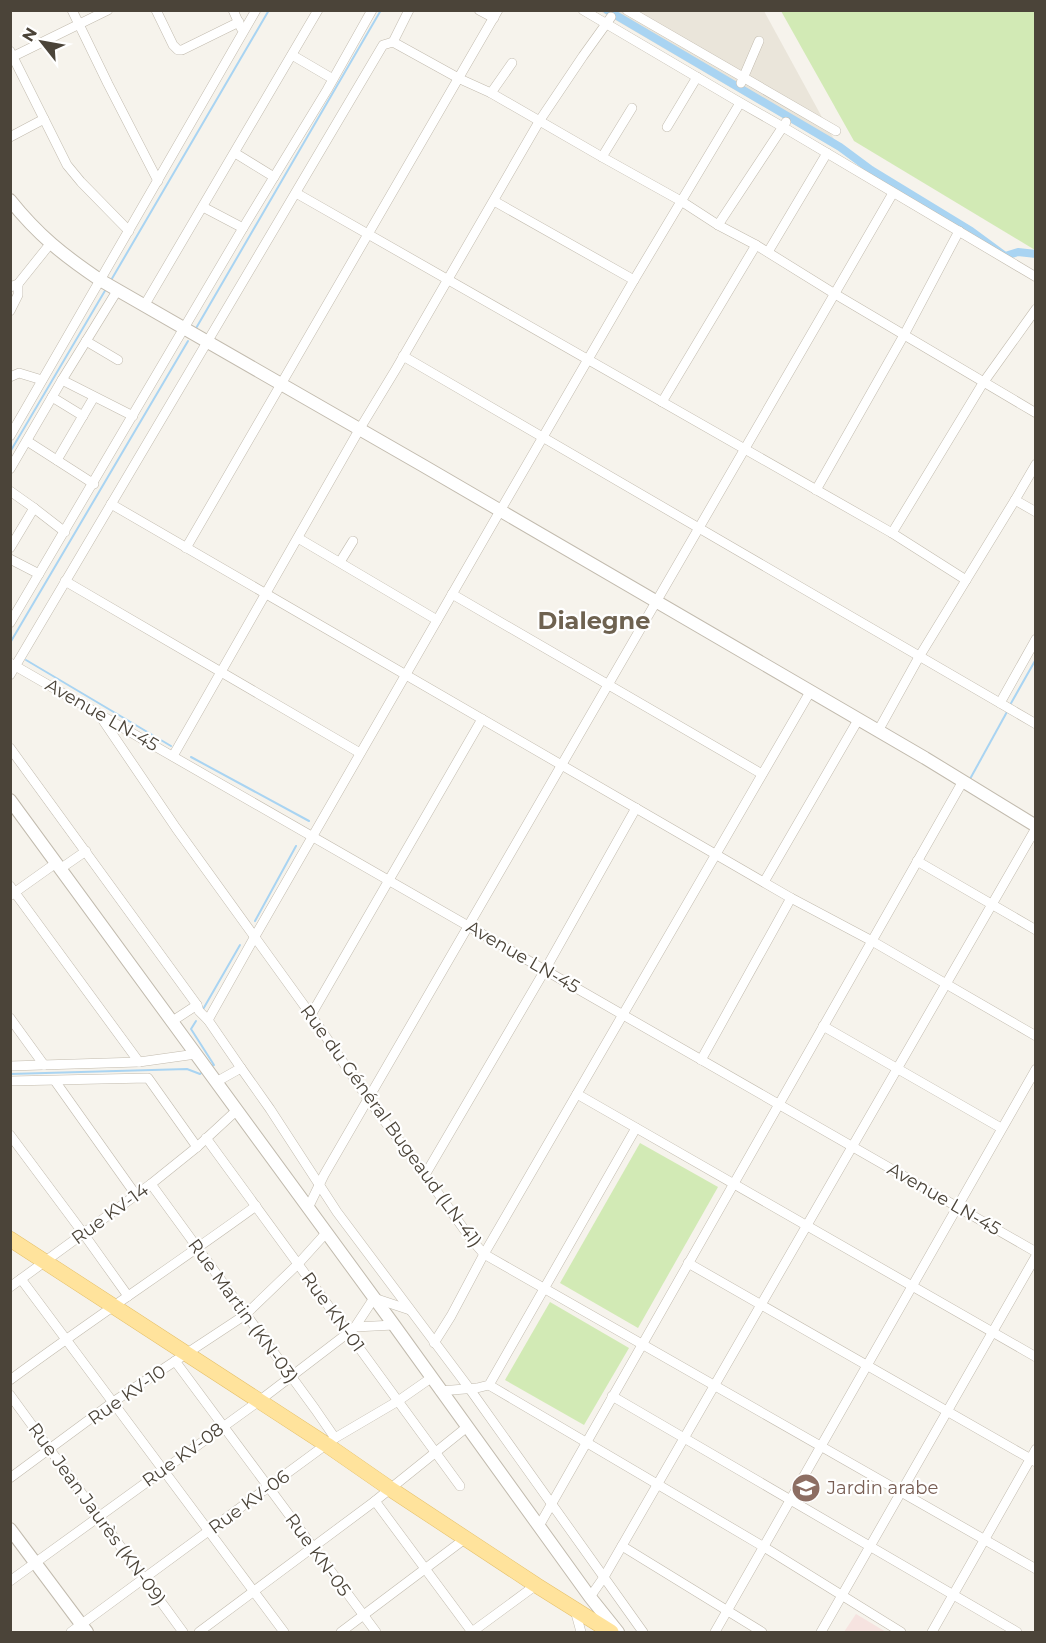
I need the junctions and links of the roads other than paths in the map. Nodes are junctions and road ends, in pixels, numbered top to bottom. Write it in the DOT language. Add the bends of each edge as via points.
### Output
graph roads {
  1 [pos="72,10"];
  2 [pos="108,10"];
  3 [pos="156,10"];
  4 [pos="234,10"];
  5 [pos="256,10"];
  6 [pos="318,10"];
  7 [pos="372,10"];
  8 [pos="409,10"];
  9 [pos="479,10"];
  10 [pos="583,10"];
  11 [pos="627,10"];
  12 [pos="496,14"];
  13 [pos="609,20"];
  14 [pos="239,22"];
  15 [pos="79,25"];
  16 [pos="243,33"];
  17 [pos="759,41"];
  18 [pos="393,42"];
  19 [pos="292,55"];
  20 [pos="11,56"];
  21 [pos="512,63"];
  22 [pos="697,77"];
  23 [pos="333,79"];
  24 [pos="460,79"];
  25 [pos="743,80"];
  26 [pos="491,93"];
  27 [pos="737,99"];
  28 [pos="632,108"];
  29 [pos="44,119"];
  30 [pos="540,120"];
  31 [pos="785,124"];
  32 [pos="667,127"];
  33 [pos="836,131"];
  34 [pos="10,137"];
  35 [pos="235,153"];
  36 [pos="827,153"];
  37 [pos="602,158"];
  38 [pos="274,177"];
  39 [pos="158,181"];
  40 [pos="296,193"];
  41 [pos="893,193"];
  42 [pos="10,200"];
  43 [pos="494,201"];
  44 [pos="681,201"];
  45 [pos="203,207"];
  46 [pos="16,216"];
  47 [pos="718,225"];
  48 [pos="243,228"];
  49 [pos="129,231"];
  50 [pos="959,231"];
  51 [pos="368,234"];
  52 [pos="50,244"];
  53 [pos="756,245"];
  54 [pos="768,252"];
  55 [pos="1035,277"];
  56 [pos="448,280"];
  57 [pos="634,280"];
  58 [pos="14,285"];
  59 [pos="108,285"];
  60 [pos="835,294"];
  61 [pos="144,306"];
  62 [pos="1035,309"];
  63 [pos="10,311"];
  64 [pos="184,329"];
  65 [pos="904,335"];
  66 [pos="86,341"];
  67 [pos="207,342"];
  68 [pos="404,356"];
  69 [pos="588,359"];
  70 [pos="118,360"];
  71 [pos="10,377"];
  72 [pos="42,380"];
  73 [pos="62,381"];
  74 [pos="983,383"];
  75 [pos="282,385"];
  76 [pos="94,396"];
  77 [pos="52,397"];
  78 [pos="663,402"];
  79 [pos="1035,413"];
  80 [pos="82,416"];
  81 [pos="133,416"];
  82 [pos="12,429"];
  83 [pos="359,430"];
  84 [pos="543,437"];
  85 [pos="27,441"];
  86 [pos="744,449"];
  87 [pos="57,460"];
  88 [pos="1035,464"];
  89 [pos="10,469"];
  90 [pos="94,484"];
  91 [pos="816,490"];
  92 [pos="10,491"];
  93 [pos="1015,500"];
  94 [pos="111,504"];
  95 [pos="34,508"];
  96 [pos="500,511"];
  97 [pos="1035,512"];
  98 [pos="699,528"];
  99 [pos="65,531"];
  100 [pos="892,533"];
  101 [pos="298,538"];
  102 [pos="353,541"];
  103 [pos="10,548"];
  104 [pos="186,549"];
  105 [pos="10,559"];
  106 [pos="340,562"];
  107 [pos="39,574"];
  108 [pos="966,580"];
  109 [pos="66,581"];
  110 [pos="452,594"];
  111 [pos="266,595"];
  112 [pos="657,602"];
  113 [pos="437,620"];
  114 [pos="10,623"];
  115 [pos="1035,639"];
  116 [pos="919,657"];
  117 [pos="13,665"];
  118 [pos="221,672"];
  119 [pos="10,675"];
  120 [pos="405,675"];
  121 [pos="608,684"];
  122 [pos="810,692"];
  123 [pos="1000,703"];
  124 [pos="98,713"];
  125 [pos="482,719"];
  126 [pos="858,720"];
  127 [pos="1035,724"];
  128 [pos="878,731"];
  129 [pos="10,748"];
  130 [pos="360,753"];
  131 [pos="172,756"];
  132 [pos="561,765"];
  133 [pos="762,774"];
  134 [pos="963,781"];
  135 [pos="10,800"];
  136 [pos="636,808"];
  137 [pos="1035,827"];
  138 [pos="312,836"];
  139 [pos="86,851"];
  140 [pos="716,854"];
  141 [pos="917,861"];
  142 [pos="58,866"];
  143 [pos="389,880"];
  144 [pos="764,882"];
  145 [pos="12,891"];
  146 [pos="791,898"];
  147 [pos="991,904"];
  148 [pos="468,926"];
  149 [pos="1035,930"];
  150 [pos="254,938"];
  151 [pos="872,941"];
  152 [pos="545,970"];
  153 [pos="946,984"];
  154 [pos="197,1005"];
  155 [pos="311,1015"];
  156 [pos="623,1015"];
  157 [pos="10,1018"];
  158 [pos="208,1020"];
  159 [pos="171,1022"];
  160 [pos="823,1026"];
  161 [pos="1035,1036"];
  162 [pos="196,1054"];
  163 [pos="701,1060"];
  164 [pos="140,1062"];
  165 [pos="10,1065"];
  166 [pos="44,1065"];
  167 [pos="241,1068"];
  168 [pos="897,1068"];
  169 [pos="1035,1069"];
  170 [pos="10,1081"];
  171 [pos="55,1081"];
  172 [pos="216,1082"];
  173 [pos="577,1094"];
  174 [pos="368,1099"];
  175 [pos="779,1104"];
  176 [pos="237,1110"];
  177 [pos="636,1128"];
  178 [pos="1001,1128"];
  179 [pos="10,1135"];
  180 [pos="206,1138"];
  181 [pos="852,1146"];
  182 [pos="197,1147"];
  183 [pos="425,1175"];
  184 [pos="151,1184"];
  185 [pos="319,1184"];
  186 [pos="733,1185"];
  187 [pos="136,1195"];
  188 [pos="256,1206"];
  189 [pos="958,1207"];
  190 [pos="308,1208"];
  191 [pos="806,1226"];
  192 [pos="83,1233"];
  193 [pos="326,1233"];
  194 [pos="10,1239"];
  195 [pos="198,1249"];
  196 [pos="1035,1252"];
  197 [pos="484,1254"];
  198 [pos="1035,1256"];
  199 [pos="45,1261"];
  200 [pos="688,1263"];
  201 [pos="297,1264"];
  202 [pos="21,1279"];
  203 [pos="10,1287"];
  204 [pos="912,1287"];
  205 [pos="545,1288"];
  206 [pos="128,1296"];
  207 [pos="374,1298"];
  208 [pos="761,1305"];
  209 [pos="113,1307"];
  210 [pos="411,1310"];
  211 [pos="245,1315"];
  212 [pos="394,1325"];
  213 [pos="352,1330"];
  214 [pos="992,1332"];
  215 [pos="66,1339"];
  216 [pos="434,1343"];
  217 [pos="642,1344"];
  218 [pos="181,1357"];
  219 [pos="1035,1357"];
  220 [pos="867,1366"];
  221 [pos="290,1377"];
  222 [pos="431,1378"];
  223 [pos="10,1380"];
  224 [pos="489,1385"];
  225 [pos="715,1385"];
  226 [pos="469,1388"];
  227 [pos="440,1390"];
  228 [pos="10,1395"];
  229 [pos="612,1396"];
  230 [pos="259,1401"];
  231 [pos="398,1401"];
  232 [pos="114,1402"];
  233 [pos="947,1412"];
  234 [pos="223,1426"];
  235 [pos="467,1426"];
  236 [pos="684,1438"];
  237 [pos="331,1442"];
  238 [pos="586,1442"];
  239 [pos="821,1446"];
  240 [pos="50,1449"];
  241 [pos="1035,1449"];
  242 [pos="436,1453"];
  243 [pos="1033,1461"];
  244 [pos="164,1469"];
  245 [pos="10,1478"];
  246 [pos="657,1485"];
  247 [pos="460,1486"];
  248 [pos="268,1487"];
  249 [pos="389,1488"];
  250 [pos="901,1492"];
  251 [pos="790,1500"];
  252 [pos="375,1501"];
  253 [pos="551,1503"];
  254 [pos="99,1516"];
  255 [pos="539,1526"];
  256 [pos="10,1528"];
  257 [pos="209,1531"];
  258 [pos="466,1538"];
  259 [pos="984,1539"];
  260 [pos="622,1546"];
  261 [pos="870,1546"];
  262 [pos="313,1547"];
  263 [pos="764,1547"];
  264 [pos="36,1563"];
  265 [pos="1035,1569"];
  266 [pos="426,1570"];
  267 [pos="604,1577"];
  268 [pos="144,1579"];
  269 [pos="10,1581"];
  270 [pos="536,1585"];
  271 [pos="254,1591"];
  272 [pos="953,1595"];
  273 [pos="842,1596"];
  274 [pos="590,1597"];
  275 [pos="575,1610"];
  276 [pos="728,1611"];
  277 [pos="363,1616"];
  278 [pos="79,1630"];
  279 [pos="183,1632"];
  280 [pos="199,1632"];
  281 [pos="284,1632"];
  282 [pos="341,1632"];
  283 [pos="376,1632"];
  284 [pos="472,1632"];
  285 [pos="581,1632"];
  286 [pos="611,1632"];
  287 [pos="618,1632"];
  288 [pos="643,1632"];
  289 [pos="715,1632"];
  290 [pos="762,1632"];
  291 [pos="821,1632"];
  292 [pos="901,1632"];
  293 [pos="932,1632"];
  294 [pos="1017,1632"];
  1 -- 15 [label="street"];
  2 -- 15 [label="street"];
  3 -- 14 [label="street" via="178,50"];
  4 -- 14 [label="street"];
  5 -- 16 [label="street"];
  6 -- 19 [label="street"];
  7 -- 23 [label="street"];
  8 -- 18 [label="street"];
  9 -- 12 [label="street"];
  10 -- 13 [label="street"];
  11 -- 25 [label="street"];
  12 -- 24 [label="street"];
  13 -- 22 [label="street"];
  13 -- 30 [label="street"];
  14 -- 16 [label="street"];
  15 -- 20 [label="street"];
  15 -- 39 [label="street"];
  16 -- 39 [label="street"];
  17 -- 25 [label="street"];
  18 -- 24 [label="street"];
  18 -- 40 [label="street" via="383,45"];
  19 -- 23 [label="street"];
  19 -- 35 [label="street"];
  20 -- 29 [label="street"];
  21 -- 26 [label="street"];
  22 -- 27 [label="street"];
  22 -- 32 [label="street"];
  23 -- 38 [label="street"];
  24 -- 26 [label="street"];
  24 -- 51 [label="street"];
  25 -- 33 [label="street"];
  26 -- 30 [label="street"];
  27 -- 31 [label="street"];
  27 -- 44 [label="street"];
  28 -- 37 [label="street"];
  29 -- 34 [label="street"];
  29 -- 49 [label="street" via="67,165"];
  30 -- 37 [label="street"];
  30 -- 43 [label="street"];
  31 -- 36 [label="street"];
  31 -- 47 [label="street"];
  35 -- 38 [label="street"];
  35 -- 45 [label="street"];
  36 -- 41 [label="street"];
  36 -- 54 [label="street"];
  37 -- 44 [label="street"];
  38 -- 48 [label="street"];
  39 -- 49 [label="street"];
  40 -- 51 [label="street"];
  40 -- 67 [label="street"];
  41 -- 50 [label="street"];
  41 -- 60 [label="street"];
  42 -- 46 [label="street"];
  43 -- 56 [label="street"];
  43 -- 57 [label="street"];
  44 -- 47 [label="street"];
  44 -- 57 [label="street"];
  45 -- 48 [label="street"];
  45 -- 61 [label="street"];
  46 -- 52 [label="street"];
  47 -- 53 [label="street"];
  48 -- 64 [label="street"];
  49 -- 59 [label="street"];
  50 -- 55 [label="street"];
  50 -- 65 [label="street"];
  51 -- 56 [label="street"];
  51 -- 75 [label="street"];
  52 -- 58 [label="street"];
  52 -- 59 [label="street"];
  53 -- 54 [label="street"];
  53 -- 78 [label="street"];
  54 -- 60 [label="street"];
  56 -- 68 [label="street"];
  56 -- 69 [label="street"];
  57 -- 69 [label="street"];
  58 -- 63 [label="street" via="18,295"];
  59 -- 61 [label="street"];
  59 -- 66 [label="street"];
  59 -- 72 [label="street"];
  60 -- 65 [label="street"];
  60 -- 86 [label="street"];
  61 -- 64 [label="street"];
  62 -- 74 [label="street"];
  64 -- 67 [label="street"];
  64 -- 81 [label="street"];
  65 -- 74 [label="street"];
  65 -- 91 [label="street"];
  66 -- 70 [label="street"];
  66 -- 73 [label="street"];
  67 -- 75 [label="street"];
  67 -- 94 [label="street"];
  68 -- 83 [label="street"];
  68 -- 84 [label="street"];
  69 -- 78 [label="street"];
  69 -- 84 [label="street"];
  71 -- 72 [label="street" via="19,373"];
  72 -- 82 [label="street"];
  73 -- 76 [label="street"];
  73 -- 77 [label="street"];
  74 -- 79 [label="street"];
  74 -- 100 [label="street"];
  75 -- 83 [label="street"];
  75 -- 104 [label="street"];
  76 -- 80 [label="street"];
  76 -- 81 [label="street"];
  77 -- 80 [label="street"];
  77 -- 85 [label="street"];
  78 -- 86 [label="street"];
  80 -- 87 [label="street"];
  81 -- 90 [label="street"];
  83 -- 96 [label="street"];
  83 -- 101 [label="street"];
  84 -- 96 [label="street"];
  84 -- 98 [label="street"];
  85 -- 87 [label="street"];
  85 -- 89 [label="street"];
  86 -- 91 [label="street"];
  86 -- 98 [label="street"];
  87 -- 90 [label="street"];
  88 -- 93 [label="street"];
  90 -- 99 [label="street"];
  91 -- 100 [label="street"];
  92 -- 95 [label="street"];
  93 -- 97 [label="street"];
  93 -- 108 [label="street"];
  94 -- 104 [label="street"];
  94 -- 109 [label="street"];
  95 -- 99 [label="street"];
  95 -- 103 [label="street"];
  96 -- 110 [label="street"];
  96 -- 112 [label="street"];
  98 -- 112 [label="street"];
  98 -- 116 [label="street"];
  99 -- 107 [label="street"];
  100 -- 108 [label="street"];
  101 -- 106 [label="street"];
  101 -- 111 [label="street"];
  102 -- 106 [label="street"];
  104 -- 111 [label="street"];
  105 -- 107 [label="street"];
  106 -- 113 [label="street"];
  107 -- 114 [label="street"];
  108 -- 116 [label="street"];
  109 -- 117 [label="street"];
  109 -- 118 [label="street"];
  110 -- 113 [label="street"];
  110 -- 121 [label="street"];
  111 -- 118 [label="street"];
  111 -- 120 [label="street"];
  112 -- 121 [label="street"];
  112 -- 122 [label="street"];
  113 -- 120 [label="street"];
  115 -- 123 [label="street"];
  116 -- 123 [label="street"];
  116 -- 128 [label="street"];
  117 -- 119 [label="street"];
  117 -- 124 [label="street, Avenue LN-45"];
  118 -- 130 [label="street"];
  118 -- 131 [label="street"];
  120 -- 125 [label="street"];
  120 -- 130 [label="street"];
  121 -- 132 [label="street"];
  121 -- 133 [label="street"];
  122 -- 126 [label="street"];
  122 -- 133 [label="street"];
  123 -- 127 [label="street"];
  124 -- 131 [label="street, Avenue LN-45"];
  124 -- 150 [label="street, Rue du Général Bugeaud (LN-41)"];
  125 -- 132 [label="street"];
  125 -- 143 [label="street"];
  126 -- 128 [label="street"];
  126 -- 144 [label="street"];
  128 -- 134 [label="street"];
  129 -- 139 [label="street"];
  130 -- 138 [label="street"];
  131 -- 138 [label="street, Avenue LN-45"];
  132 -- 136 [label="street"];
  132 -- 148 [label="street"];
  133 -- 140 [label="street"];
  134 -- 137 [label="street"];
  134 -- 141 [label="street"];
  135 -- 142 [label="street"];
  136 -- 140 [label="street"];
  136 -- 152 [label="street"];
  137 -- 147 [label="street"];
  138 -- 143 [label="street, Avenue LN-45"];
  138 -- 150 [label="street"];
  139 -- 142 [label="street"];
  139 -- 154 [label="street"];
  140 -- 144 [label="street"];
  140 -- 156 [label="street"];
  141 -- 147 [label="street"];
  141 -- 151 [label="street"];
  142 -- 145 [label="street"];
  142 -- 159 [label="street"];
  143 -- 148 [label="street, Avenue LN-45"];
  143 -- 155 [label="street"];
  144 -- 146 [label="street"];
  145 -- 164 [label="street"];
  146 -- 151 [label="street"];
  146 -- 163 [label="street"];
  147 -- 149 [label="street"];
  147 -- 153 [label="street"];
  148 -- 152 [label="street, Avenue LN-45"];
  148 -- 174 [label="street"];
  150 -- 155 [label="street, Rue du Général Bugeaud (LN-41)"];
  150 -- 158 [label="street"];
  151 -- 153 [label="street"];
  151 -- 160 [label="street"];
  152 -- 156 [label="street, Avenue LN-45"];
  152 -- 183 [label="street"];
  153 -- 161 [label="street"];
  153 -- 168 [label="street"];
  154 -- 158 [label="street"];
  154 -- 159 [label="street"];
  155 -- 174 [label="street, Rue du Général Bugeaud (LN-41)"];
  156 -- 163 [label="street, Avenue LN-45"];
  156 -- 173 [label="street"];
  157 -- 166 [label="street"];
  158 -- 167 [label="street"];
  159 -- 162 [label="street"];
  160 -- 168 [label="street"];
  160 -- 175 [label="street"];
  162 -- 164 [label="street"];
  162 -- 172 [label="street"];
  163 -- 175 [label="street, Avenue LN-45"];
  164 -- 166 [label="street"];
  165 -- 166 [label="street"];
  167 -- 172 [label="street"];
  167 -- 185 [label="street"];
  168 -- 178 [label="street"];
  168 -- 181 [label="street"];
  169 -- 178 [label="street"];
  170 -- 171 [label="street"];
  171 -- 182 [label="street" via="146,1077"];
  171 -- 187 [label="street"];
  172 -- 176 [label="street"];
  173 -- 177 [label="street"];
  173 -- 197 [label="street"];
  174 -- 183 [label="street, Rue du Général Bugeaud (LN-41)"];
  174 -- 185 [label="street"];
  175 -- 181 [label="street, Avenue LN-45"];
  175 -- 186 [label="street"];
  176 -- 180 [label="street, Rue KV-14"];
  176 -- 190 [label="street"];
  177 -- 186 [label="street"];
  177 -- 205 [label="street"];
  178 -- 189 [label="street"];
  179 -- 192 [label="street"];
  180 -- 182 [label="street, Rue KV-14"];
  180 -- 188 [label="street, Rue KN-01"];
  181 -- 189 [label="street, Avenue LN-45"];
  181 -- 191 [label="street"];
  182 -- 184 [label="street, Rue KV-14"];
  183 -- 197 [label="street, Rue du Général Bugeaud (LN-41)"];
  184 -- 187 [label="street, Rue KV-14"];
  184 -- 195 [label="street, Rue Martin (KN-03)"];
  185 -- 190 [label="street"];
  185 -- 210 [label="street"];
  186 -- 191 [label="street"];
  186 -- 200 [label="street"];
  187 -- 192 [label="street, Rue KV-14"];
  188 -- 195 [label="street"];
  188 -- 201 [label="street, Rue KN-01"];
  189 -- 196 [label="street, Avenue LN-45"];
  189 -- 204 [label="street"];
  190 -- 193 [label="street"];
  191 -- 204 [label="street"];
  191 -- 208 [label="street"];
  192 -- 199 [label="street, Rue KV-14"];
  192 -- 206 [label="street"];
  193 -- 201 [label="street, Rue KV-10"];
  193 -- 207 [label="street"];
  194 -- 199 [label="main road"];
  195 -- 206 [label="street"];
  195 -- 211 [label="street, Rue Martin (KN-03)"];
  197 -- 205 [label="street, Rue du Général Bugeaud (LN-41)"];
  197 -- 216 [label="street"];
  198 -- 214 [label="street"];
  199 -- 202 [label="street, Rue KV-14"];
  199 -- 209 [label="main road"];
  200 -- 208 [label="street"];
  200 -- 217 [label="street"];
  201 -- 211 [label="street, Rue KV-10"];
  201 -- 213 [label="street, Rue KN-01"];
  202 -- 203 [label="street, Rue KV-14"];
  202 -- 215 [label="street"];
  204 -- 214 [label="street"];
  204 -- 220 [label="street"];
  205 -- 217 [label="street, Rue du Général Bugeaud (LN-41)"];
  205 -- 224 [label="street"];
  206 -- 209 [label="street"];
  207 -- 210 [label="street"];
  207 -- 212 [label="street"];
  207 -- 213 [label="street"];
  208 -- 220 [label="street"];
  208 -- 225 [label="street"];
  209 -- 215 [label="street"];
  209 -- 218 [label="main road"];
  210 -- 216 [label="street"];
  211 -- 218 [label="street, Rue KV-10"];
  211 -- 221 [label="street, Rue Martin (KN-03)"];
  212 -- 213 [label="street"];
  212 -- 222 [label="street"];
  213 -- 221 [label="street, Rue KV-08"];
  213 -- 231 [label="street, Rue KN-01"];
  214 -- 219 [label="street"];
  214 -- 233 [label="street"];
  215 -- 223 [label="street"];
  215 -- 232 [label="street"];
  216 -- 226 [label="street"];
  217 -- 225 [label="street, Rue du Général Bugeaud (LN-41)"];
  217 -- 229 [label="street"];
  218 -- 230 [label="main road"];
  218 -- 232 [label="street, Rue KV-10"];
  218 -- 234 [label="street, Rue KN-05"];
  220 -- 233 [label="street"];
  220 -- 239 [label="street"];
  221 -- 230 [label="street, Rue KV-08"];
  221 -- 237 [label="street, Rue Martin (KN-03)" via="315,1409"];
  222 -- 227 [label="street"];
  222 -- 231 [label="street, Rue KV-06"];
  224 -- 226 [label="street"];
  224 -- 238 [label="street"];
  225 -- 236 [label="street"];
  225 -- 239 [label="street, Rue du Général Bugeaud (LN-41)"];
  226 -- 227 [label="street"];
  226 -- 253 [label="street"];
  227 -- 235 [label="street"];
  228 -- 240 [label="street, Rue Jean Jaurès (KN-09)"];
  229 -- 236 [label="street"];
  229 -- 238 [label="street"];
  230 -- 234 [label="street, Rue KV-08"];
  230 -- 237 [label="main road"];
  231 -- 237 [label="street, Rue KV-06"];
  231 -- 242 [label="street, Rue KN-01"];
  232 -- 240 [label="street, Rue KV-10"];
  232 -- 244 [label="street"];
  233 -- 243 [label="street"];
  233 -- 250 [label="street"];
  234 -- 244 [label="street, Rue KV-08"];
  234 -- 248 [label="street, Rue KN-05"];
  235 -- 242 [label="street"];
  235 -- 255 [label="street"];
  236 -- 246 [label="street"];
  236 -- 251 [label="street"];
  237 -- 248 [label="street, Rue KV-06"];
  237 -- 249 [label="main road"];
  238 -- 246 [label="street"];
  238 -- 253 [label="street"];
  239 -- 250 [label="street, Rue du Général Bugeaud (LN-41)"];
  239 -- 251 [label="street"];
  240 -- 245 [label="street, Rue KV-10"];
  240 -- 254 [label="street, Rue Jean Jaurès (KN-09)"];
  241 -- 243 [label="street"];
  242 -- 247 [label="street, Rue KN-01"];
  242 -- 249 [label="street"];
  243 -- 259 [label="street"];
  244 -- 254 [label="street, Rue KV-08"];
  244 -- 257 [label="street"];
  246 -- 260 [label="street"];
  246 -- 263 [label="street"];
  248 -- 257 [label="street, Rue KV-06"];
  248 -- 262 [label="street, Rue KN-05"];
  249 -- 252 [label="street"];
  249 -- 258 [label="main road"];
  250 -- 259 [label="street, Rue du Général Bugeaud (LN-41)"];
  250 -- 261 [label="street"];
  251 -- 261 [label="street"];
  251 -- 263 [label="street"];
  252 -- 262 [label="street"];
  252 -- 266 [label="street"];
  253 -- 255 [label="street"];
  253 -- 267 [label="street"];
  254 -- 264 [label="street, Rue KV-08"];
  254 -- 268 [label="street, Rue Jean Jaurès (KN-09)"];
  255 -- 274 [label="street"];
  256 -- 264 [label="street"];
  257 -- 268 [label="street, Rue KV-06"];
  257 -- 271 [label="street"];
  258 -- 266 [label="street"];
  258 -- 270 [label="main road"];
  259 -- 265 [label="street, Rue du Général Bugeaud (LN-41)"];
  259 -- 272 [label="street"];
  260 -- 267 [label="street"];
  260 -- 276 [label="street"];
  261 -- 272 [label="street"];
  261 -- 273 [label="street"];
  262 -- 271 [label="street"];
  262 -- 277 [label="street, Rue KN-05"];
  263 -- 273 [label="street"];
  263 -- 276 [label="street"];
  264 -- 269 [label="street, Rue KV-08"];
  264 -- 278 [label="street"];
  266 -- 277 [label="street"];
  266 -- 284 [label="street"];
  267 -- 274 [label="street"];
  267 -- 288 [label="street"];
  268 -- 278 [label="street, Rue KV-06"];
  268 -- 279 [label="street, Rue Jean Jaurès (KN-09)"];
  270 -- 275 [label="main road"];
  270 -- 284 [label="street"];
  271 -- 280 [label="street"];
  271 -- 281 [label="street"];
  272 -- 293 [label="street"];
  272 -- 294 [label="street"];
  273 -- 291 [label="street"];
  273 -- 292 [label="street"];
  274 -- 287 [label="street"];
  275 -- 285 [label="street"];
  275 -- 286 [label="main road"];
  276 -- 289 [label="street"];
  276 -- 290 [label="street"];
  277 -- 282 [label="street"];
  277 -- 283 [label="street, Rue KN-05"];
}
